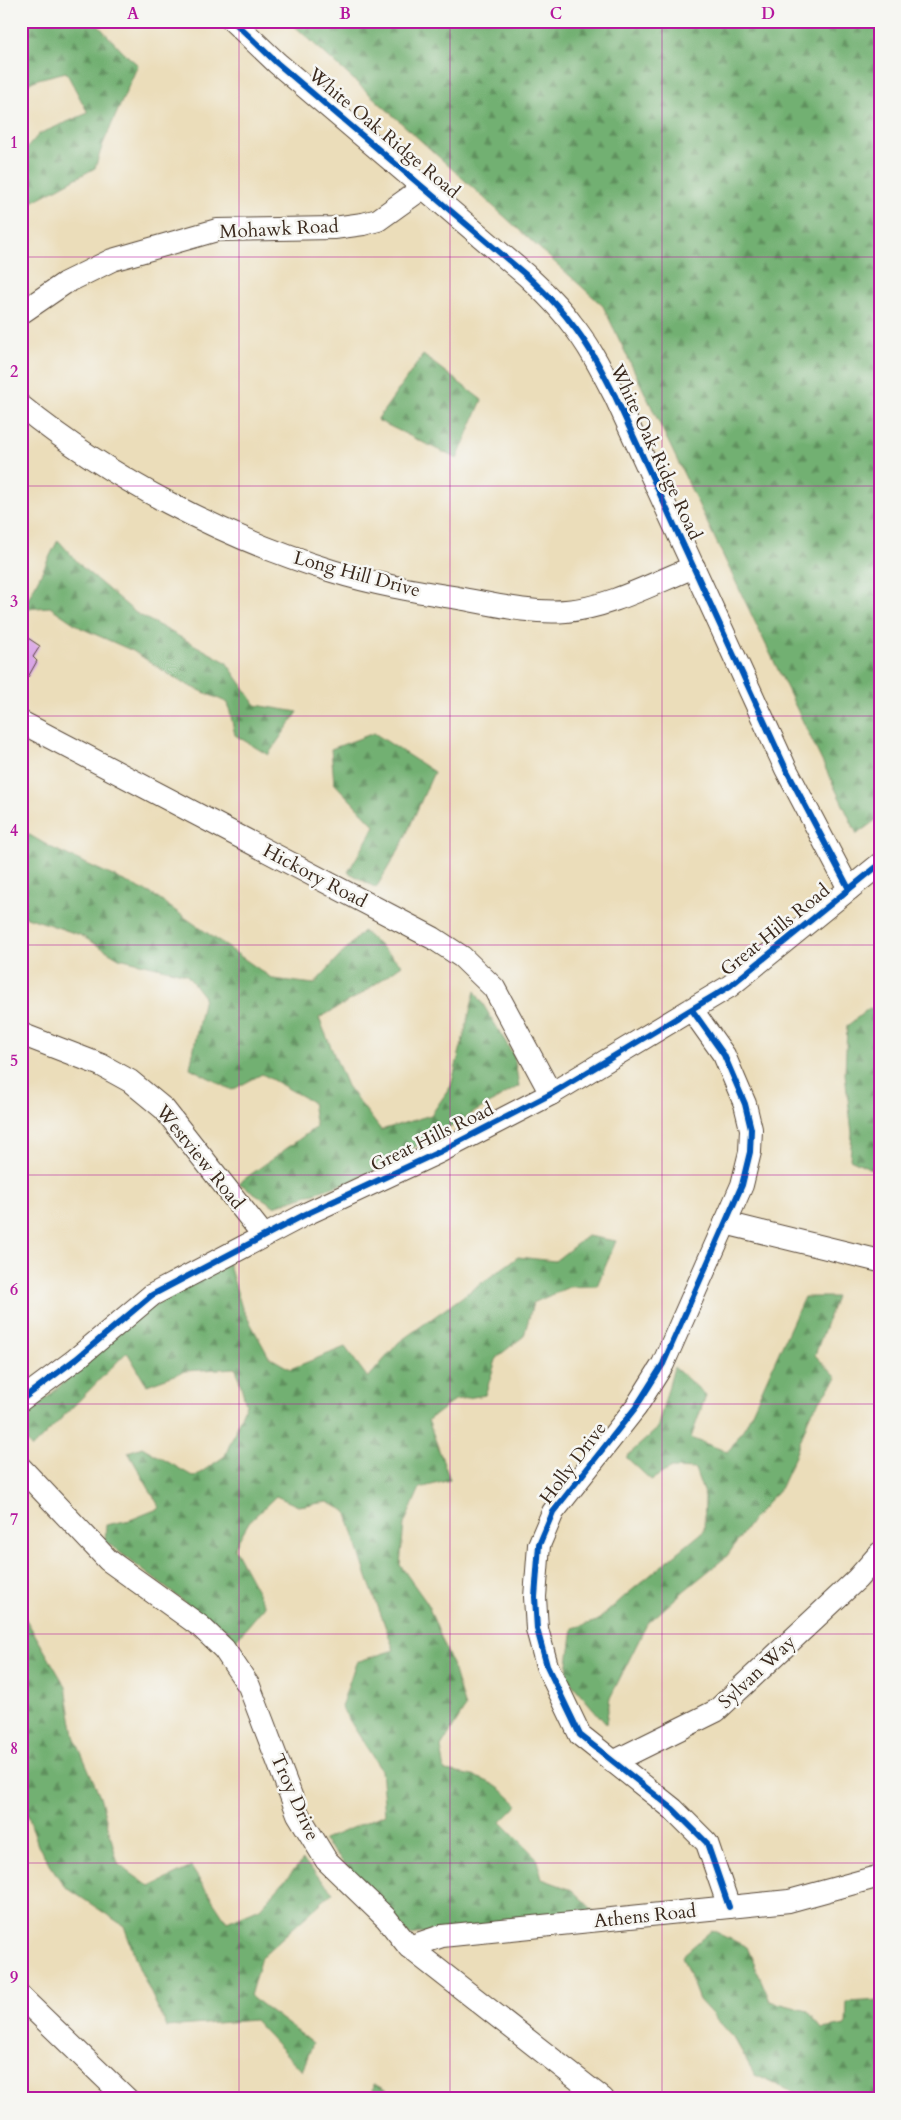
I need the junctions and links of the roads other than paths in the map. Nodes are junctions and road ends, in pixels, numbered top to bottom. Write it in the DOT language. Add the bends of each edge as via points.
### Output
graph roads {
  1 [pos="233,21"];
  2 [pos="424,187"];
  3 [pos="21,313"];
  4 [pos="21,406"];
  5 [pos="694,567"];
  6 [pos="21,722"];
  7 [pos="880,864"];
  8 [pos="850,889"];
  9 [pos="692,1010"];
  10 [pos="21,1034"];
  11 [pos="551,1094"];
  12 [pos="725,1223"];
  13 [pos="264,1236"];
  14 [pos="880,1261"];
  15 [pos="21,1400"];
  16 [pos="21,1468"];
  17 [pos="880,1553"];
  18 [pos="613,1762"];
  19 [pos="880,1876"];
  20 [pos="729,1907"];
  21 [pos="409,1947"];
  22 [pos="21,1997"];
  23 [pos="127,2099"];
  24 [pos="603,2099"];
  1 -- 2 [label="street, White Oak Ridge Road" via="277,63"];
  2 -- 3 [label="street, Mohawk Road" via="378,220 363,224 334,228 217,230 112,260 65,284"];
  2 -- 5 [label="street, White Oak Ridge Road" via="526,275 582,337 615,396"];
  4 -- 5 [label="street, Long Hill Drive" via="111,471 212,524 282,554 368,580 518,609 564,612 603,603"];
  5 -- 8 [label="street, White Oak Ridge Road" via="786,769"];
  6 -- 11 [label="street, Hickory Road" via="432,938 462,957 494,988"];
  7 -- 8 [label="street"];
  8 -- 9 [label="street, Great Hills Road" via="730,986"];
  9 -- 11 [label="street, Great Hills Road"];
  9 -- 12 [label="street, Holly Drive" via="734,1075 750,1129 750,1152 742,1185"];
  10 -- 13 [label="street, Westview Road" via="101,1065 130,1081 164,1109"];
  11 -- 13 [label="street, Great Hills Road"];
  12 -- 14 [label="street"];
  12 -- 18 [label="street, Holly Drive" via="663,1364 636,1407 553,1512 539,1545 534,1597 537,1629 546,1666 580,1735"];
  13 -- 15 [label="street, Great Hills Road" via="152,1295"];
  16 -- 21 [label="street, Troy Drive" via="108,1560 200,1626 224,1649 249,1686 298,1814 326,1860 386,1918"];
  17 -- 18 [label="street, Sylvan Way" via="716,1710"];
  18 -- 20 [label="street, Holly Drive" via="673,1809 707,1843"];
  19 -- 20 [label="street, Athens Road" via="789,1901"];
  20 -- 21 [label="street, Athens Road" via="442,1936"];
  21 -- 24 [label="street, Troy Drive"];
  22 -- 23 [label="street"];
}
